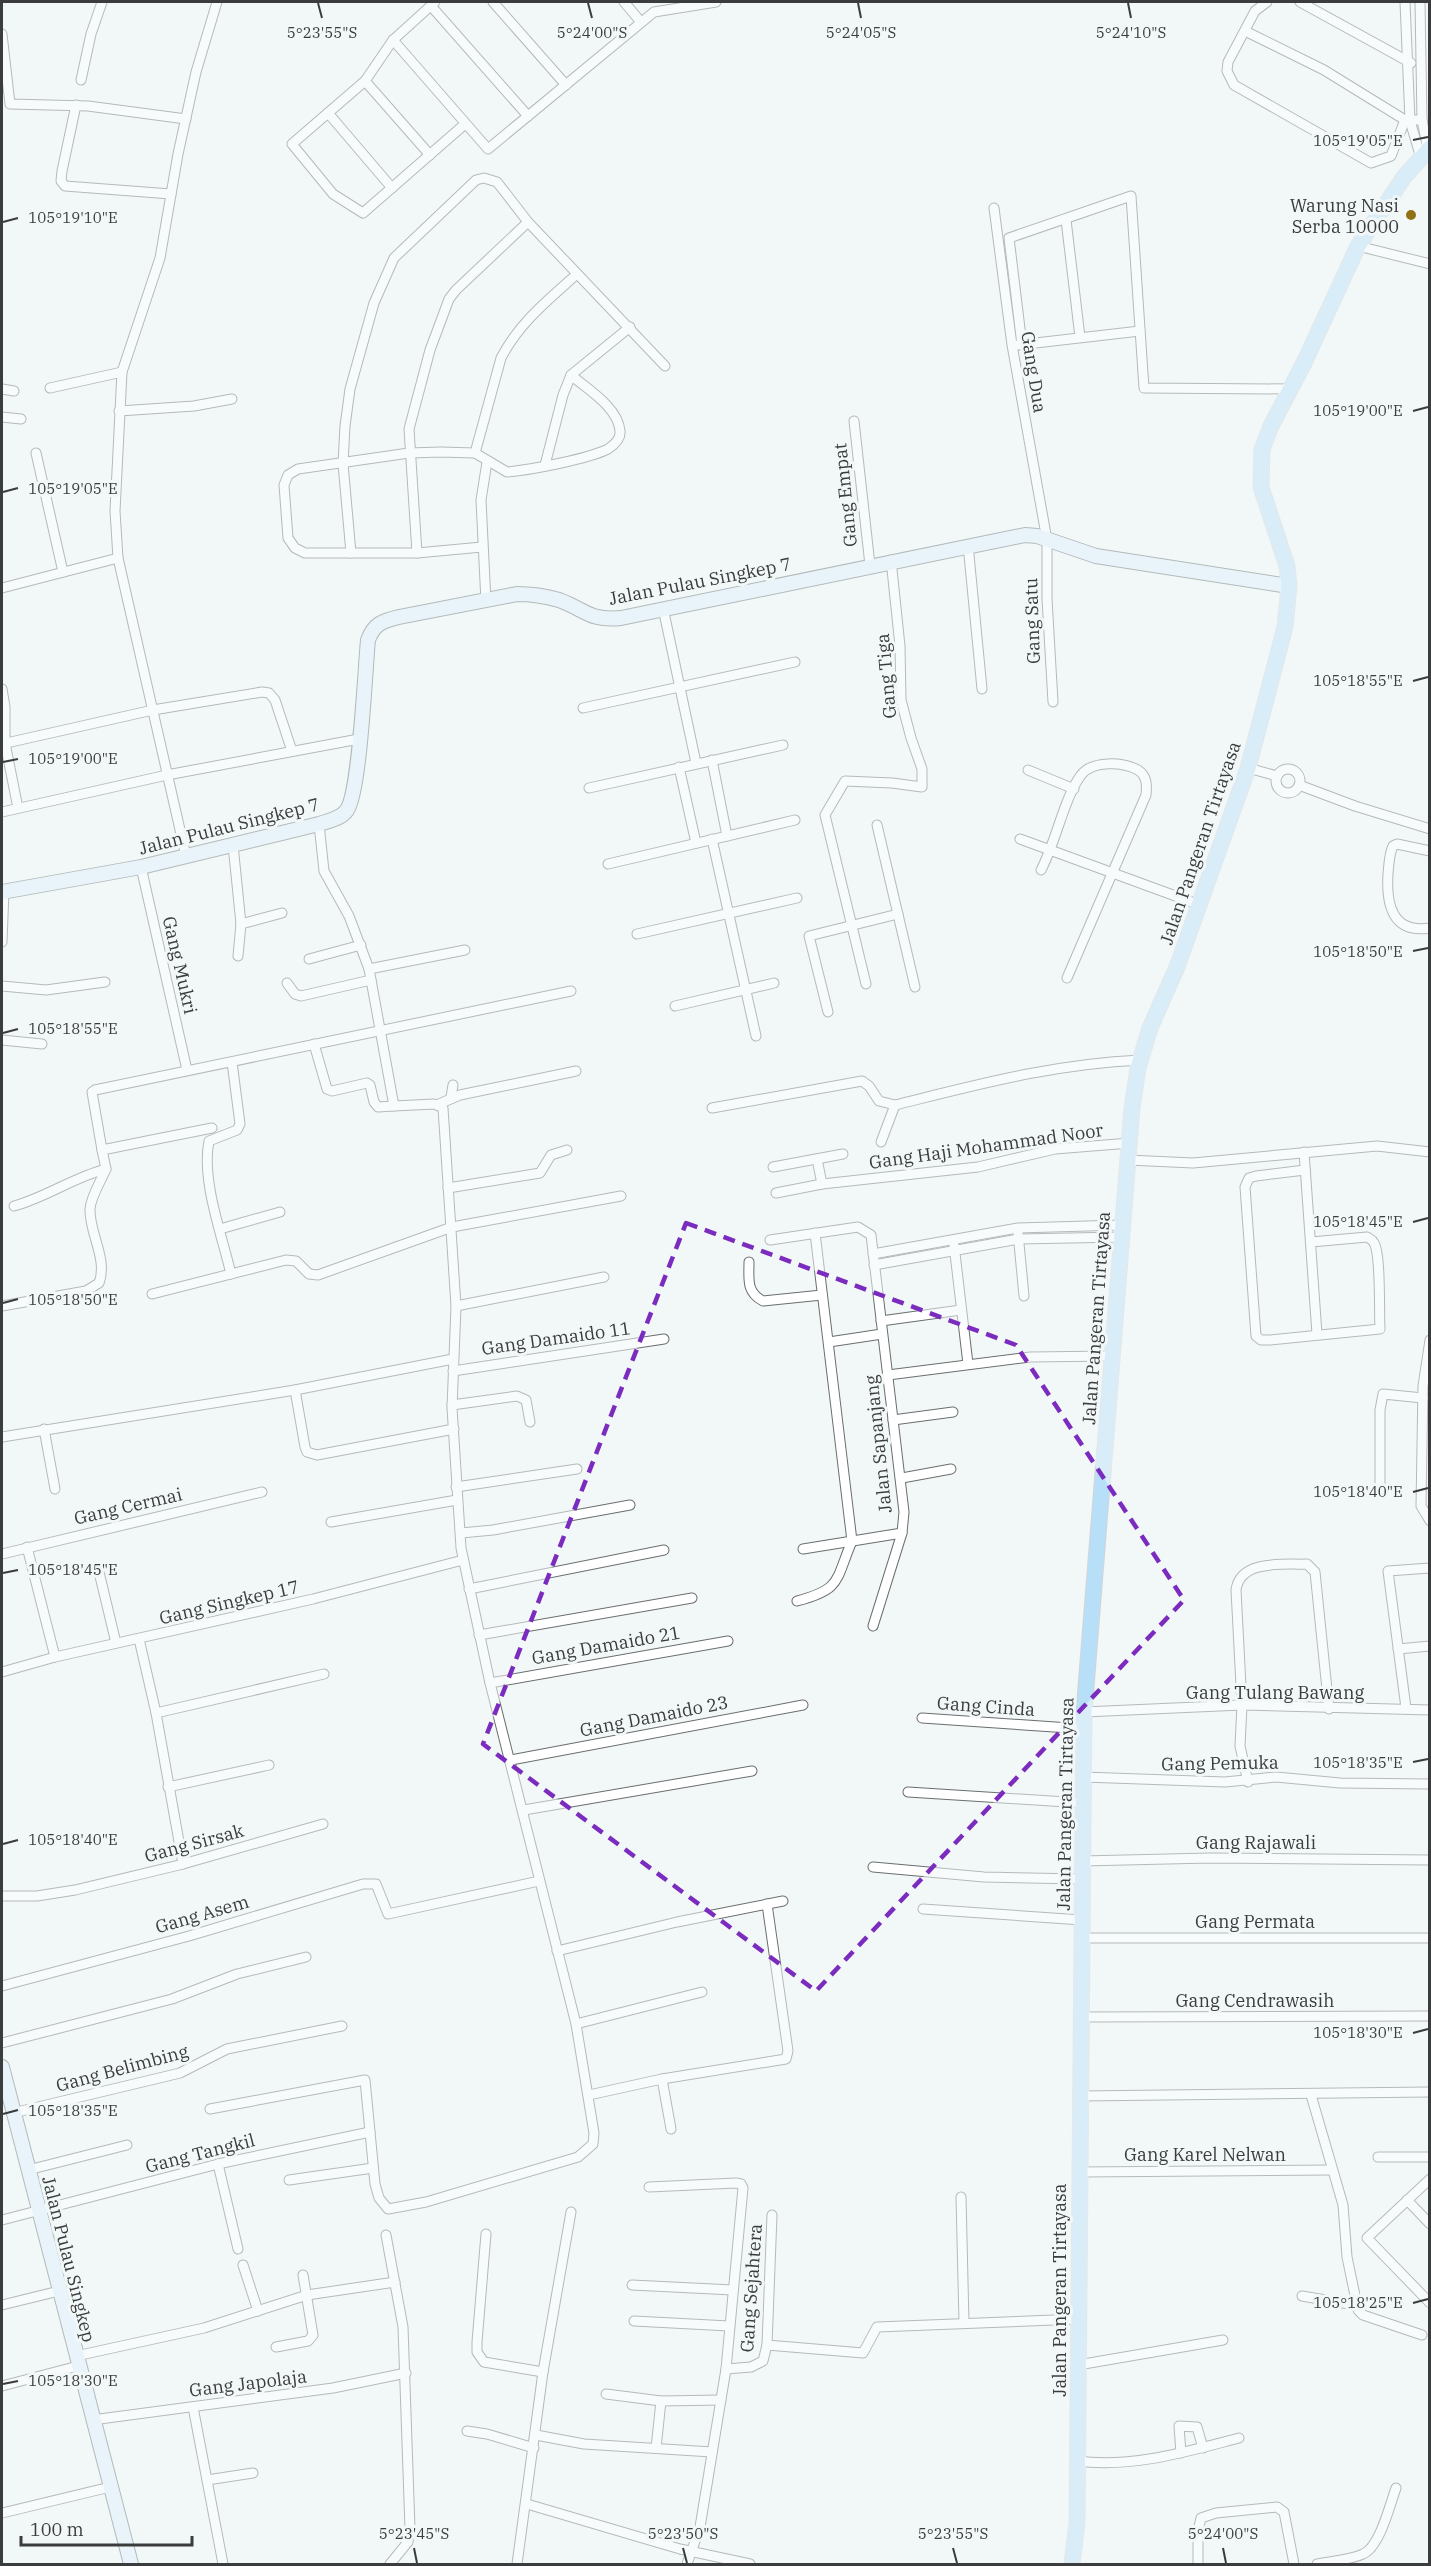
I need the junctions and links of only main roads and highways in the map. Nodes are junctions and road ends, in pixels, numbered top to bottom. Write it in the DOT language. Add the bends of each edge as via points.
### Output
graph roads {
  1 [pos="1426,152"];
  2 [pos="1073,2564"];
  1 -- 2 [label="main road, Jalan Pangeran Tirtayasa" via="1401,181 1358,246 1262,449 1261,487 1287,566 1289,586 1280,649 1248,768 1177,967 1150,1028 1132,1108 1084,1712 1077,2523"];
}
